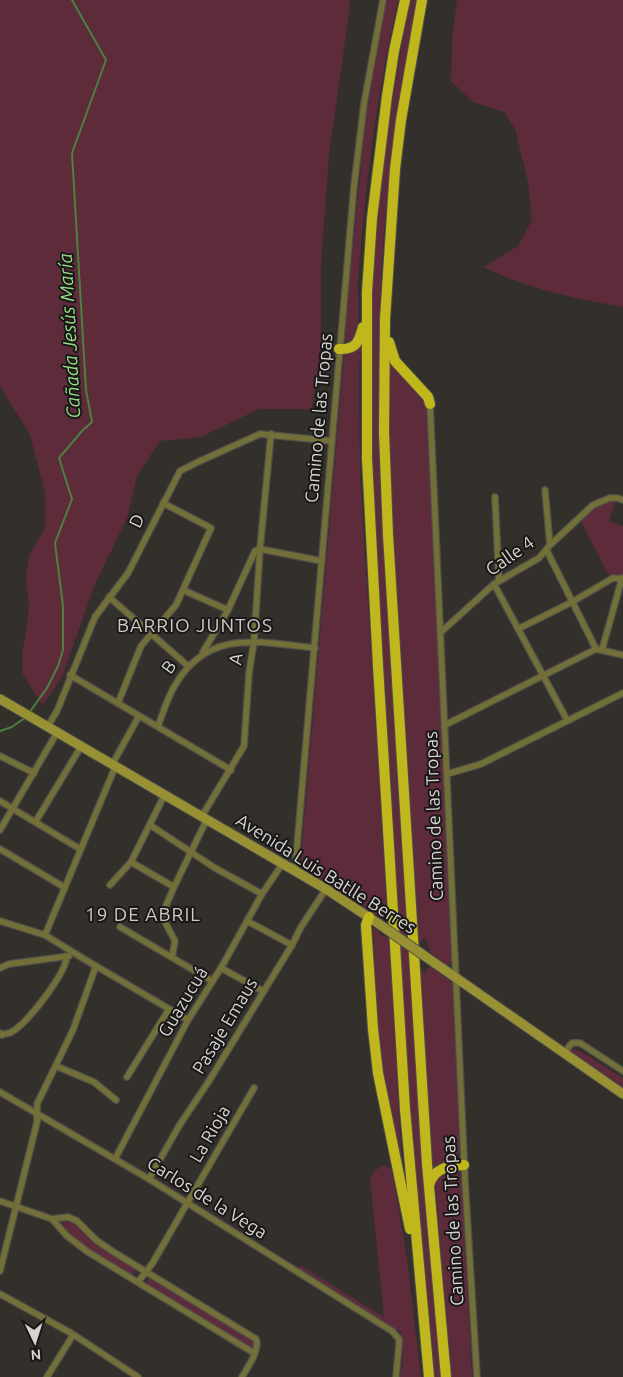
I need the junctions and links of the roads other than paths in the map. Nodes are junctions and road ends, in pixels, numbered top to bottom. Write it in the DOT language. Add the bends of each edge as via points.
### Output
graph roads {
  1 [pos="383,0"];
  2 [pos="405,0"];
  3 [pos="422,0"];
  4 [pos="366,306"];
  5 [pos="385,319"];
  6 [pos="339,349"];
  7 [pos="430,404"];
  8 [pos="271,434"];
  9 [pos="332,441"];
  10 [pos="545,490"];
  11 [pos="495,497"];
  12 [pos="623,500"];
  13 [pos="162,503"];
  14 [pos="548,548"];
  15 [pos="260,549"];
  16 [pos="322,561"];
  17 [pos="622,578"];
  18 [pos="496,583"];
  19 [pos="183,590"];
  20 [pos="109,597"];
  21 [pos="572,602"];
  22 [pos="228,610"];
  23 [pos="518,629"];
  24 [pos="441,632"];
  25 [pos="151,634"];
  26 [pos="254,641"];
  27 [pos="315,648"];
  28 [pos="599,649"];
  29 [pos="203,652"];
  30 [pos="623,656"];
  31 [pos="188,666"];
  32 [pos="543,675"];
  33 [pos="70,676"];
  34 [pos="623,693"];
  35 [pos="0,699"];
  36 [pos="118,703"];
  37 [pos="139,716"];
  38 [pos="566,720"];
  39 [pos="445,725"];
  40 [pos="48,726"];
  41 [pos="158,726"];
  42 [pos="58,731"];
  43 [pos="82,745"];
  44 [pos="0,756"];
  45 [pos="114,764"];
  46 [pos="231,770"];
  47 [pos="34,773"];
  48 [pos="447,774"];
  49 [pos="165,794"];
  50 [pos="0,801"];
  51 [pos="13,808"];
  52 [pos="204,818"];
  53 [pos="36,822"];
  54 [pos="150,825"];
  55 [pos="0,830"];
  56 [pos="0,849"];
  57 [pos="80,849"];
  58 [pos="191,852"];
  59 [pos="131,862"];
  60 [pos="283,863"];
  61 [pos="295,870"];
  62 [pos="110,885"];
  63 [pos="64,886"];
  64 [pos="174,887"];
  65 [pos="326,889"];
  66 [pos="262,894"];
  67 [pos="369,917"];
  68 [pos="0,920"];
  69 [pos="247,922"];
  70 [pos="120,927"];
  71 [pos="45,935"];
  72 [pos="292,946"];
  73 [pos="73,952"];
  74 [pos="67,956"];
  75 [pos="172,957"];
  76 [pos="96,966"];
  77 [pos="0,968"];
  78 [pos="221,968"];
  79 [pos="456,977"];
  80 [pos="212,981"];
  81 [pos="263,991"];
  82 [pos="168,1009"];
  83 [pos="188,1020"];
  84 [pos="0,1033"];
  85 [pos="564,1053"];
  86 [pos="56,1066"];
  87 [pos="623,1071"];
  88 [pos="127,1077"];
  89 [pos="254,1088"];
  90 [pos="0,1093"];
  91 [pos="623,1094"];
  92 [pos="116,1100"];
  93 [pos="36,1114"];
  94 [pos="115,1159"];
  95 [pos="464,1165"];
  96 [pos="149,1179"];
  97 [pos="429,1189"];
  98 [pos="0,1201"];
  99 [pos="188,1203"];
  100 [pos="16,1206"];
  101 [pos="52,1219"];
  102 [pos="418,1266"];
  103 [pos="0,1271"];
  104 [pos="145,1272"];
  105 [pos="138,1282"];
  106 [pos="0,1294"];
  107 [pos="73,1335"];
  108 [pos="254,1353"];
  109 [pos="47,1377"];
  110 [pos="138,1377"];
  111 [pos="242,1377"];
  112 [pos="396,1377"];
  113 [pos="429,1377"];
  114 [pos="446,1377"];
  115 [pos="476,1377"];
  1 -- 6 [label="street, Camino de las Tropas" via="362,119"];
  2 -- 4 [label="highway" via="394,51 379,161"];
  3 -- 5 [label="highway" via="399,140"];
  4 -- 6 [label="highway" via="357,343 348,349"];
  4 -- 102 [label="highway" via="371,555"];
  5 -- 7 [label="highway" via="395,361 428,397"];
  5 -- 97 [label="highway" via="384,432 388,535"];
  6 -- 9 [label="street, Camino de las Tropas"];
  7 -- 24 [label="street, Camino de las Tropas"];
  8 -- 9 [label="street, D"];
  8 -- 13 [label="street, D" via="260,434 184,468"];
  8 -- 15 [label="street, A"];
  9 -- 16 [label="street, Camino de las Tropas"];
  10 -- 14 [label="street"];
  11 -- 18 [label="street"];
  12 -- 14 [label="street, Calle 4" via="610,498 593,505"];
  13 -- 19 [label="street" via="211,528"];
  13 -- 20 [label="street, D" via="128,573"];
  14 -- 18 [label="street, Calle 4" via="539,558"];
  14 -- 21 [label="street"];
  15 -- 16 [label="street"];
  15 -- 22 [label="street" via="255,551"];
  15 -- 26 [label="street, A"];
  16 -- 27 [label="street, Camino de las Tropas"];
  17 -- 21 [label="street" via="613,578"];
  17 -- 28 [label="street"];
  18 -- 23 [label="street"];
  18 -- 24 [label="street, Calle 4"];
  19 -- 22 [label="street"];
  19 -- 25 [label="street" via="176,605"];
  20 -- 25 [label="street"];
  20 -- 33 [label="street, D" via="94,617"];
  21 -- 23 [label="street"];
  21 -- 28 [label="street"];
  22 -- 29 [label="street"];
  23 -- 32 [label="street"];
  24 -- 39 [label="street, Camino de las Tropas"];
  25 -- 31 [label="street"];
  25 -- 36 [label="street" via="141,646"];
  26 -- 27 [label="street, B"];
  26 -- 29 [label="street, B"];
  26 -- 46 [label="street, A" via="244,746"];
  27 -- 61 [label="street, Camino de las Tropas"];
  28 -- 30 [label="street"];
  28 -- 32 [label="street"];
  29 -- 31 [label="street, B"];
  31 -- 41 [label="street, B" via="172,689"];
  32 -- 38 [label="street"];
  32 -- 39 [label="street"];
  33 -- 36 [label="street"];
  33 -- 40 [label="street, D"];
  34 -- 38 [label="street"];
  35 -- 40 [label="main road, Avenida Luis Batlle Berres"];
  36 -- 37 [label="street"];
  37 -- 41 [label="street"];
  37 -- 45 [label="street"];
  38 -- 48 [label="street" via="481,764"];
  39 -- 48 [label="street, Camino de las Tropas"];
  40 -- 42 [label="main road, Avenida Luis Batlle Berres"];
  41 -- 46 [label="street"];
  42 -- 43 [label="main road, Avenida Luis Batlle Berres"];
  42 -- 47 [label="street"];
  43 -- 45 [label="main road, Avenida Luis Batlle Berres"];
  43 -- 53 [label="street"];
  44 -- 47 [label="street"];
  45 -- 49 [label="main road, Avenida Luis Batlle Berres"];
  45 -- 57 [label="street"];
  46 -- 52 [label="street, A"];
  47 -- 51 [label="street"];
  48 -- 79 [label="street, Camino de las Tropas"];
  49 -- 52 [label="main road, Avenida Luis Batlle Berres"];
  49 -- 54 [label="street"];
  50 -- 51 [label="street"];
  51 -- 53 [label="street"];
  51 -- 55 [label="street"];
  52 -- 58 [label="street, A"];
  52 -- 60 [label="main road, Avenida Luis Batlle Berres"];
  53 -- 57 [label="street"];
  54 -- 58 [label="street"];
  54 -- 59 [label="street"];
  56 -- 63 [label="street"];
  57 -- 63 [label="street"];
  58 -- 64 [label="street, A"];
  58 -- 66 [label="street"];
  59 -- 62 [label="street"];
  59 -- 64 [label="street"];
  60 -- 61 [label="main road, Avenida Luis Batlle Berres"];
  60 -- 66 [label="street, Guazucuá"];
  61 -- 65 [label="main road, Avenida Luis Batlle Berres"];
  63 -- 71 [label="street"];
  64 -- 75 [label="street, A" via="164,918 175,941"];
  65 -- 67 [label="main road, Avenida Luis Batlle Berres"];
  65 -- 72 [label="street, Pasaje Emaus"];
  66 -- 69 [label="street, Guazucuá"];
  67 -- 79 [label="main road, Avenida Luis Batlle Berres, bridge"];
  67 -- 102 [label="highway" via="366,926 378,1072"];
  68 -- 71 [label="street"];
  69 -- 72 [label="street"];
  69 -- 78 [label="street, Guazucuá"];
  70 -- 75 [label="street"];
  71 -- 73 [label="street"];
  72 -- 81 [label="street, Pasaje Emaus"];
  73 -- 74 [label="street"];
  73 -- 76 [label="street"];
  74 -- 77 [label="street"];
  74 -- 84 [label="street" via="60,976 41,1003 10,1033"];
  75 -- 80 [label="street"];
  76 -- 82 [label="street"];
  76 -- 86 [label="street"];
  78 -- 80 [label="street, Guazucuá"];
  78 -- 81 [label="street"];
  79 -- 85 [label="main road, Avenida Luis Batlle Berres"];
  79 -- 95 [label="street, Camino de las Tropas"];
  80 -- 83 [label="street, Guazucuá"];
  81 -- 96 [label="street, Pasaje Emaus"];
  82 -- 83 [label="street"];
  82 -- 88 [label="street"];
  83 -- 94 [label="street, Guazucuá"];
  85 -- 87 [label="street" via="572,1043 580,1043"];
  85 -- 91 [label="main road, Avenida Luis Batlle Berres"];
  86 -- 92 [label="street" via="94,1082"];
  86 -- 93 [label="street" via="37,1104"];
  89 -- 99 [label="street, La Rioja"];
  90 -- 93 [label="street, Carlos de la Vega"];
  93 -- 94 [label="street, Carlos de la Vega"];
  93 -- 100 [label="street" via="37,1122"];
  94 -- 96 [label="street, Carlos de la Vega"];
  95 -- 97 [label="highway" via="439,1170"];
  95 -- 115 [label="street, Camino de las Tropas"];
  96 -- 99 [label="street, Carlos de la Vega"];
  97 -- 114 [label="highway"];
  98 -- 100 [label="street"];
  99 -- 104 [label="street, La Rioja"];
  99 -- 112 [label="street, Carlos de la Vega" via="395,1333 399,1344"];
  100 -- 101 [label="street"];
  100 -- 103 [label="street"];
  101 -- 104 [label="street" via="68,1217 77,1221 96,1240"];
  101 -- 105 [label="street" via="75,1243"];
  102 -- 113 [label="highway"];
  104 -- 105 [label="street, La Rioja"];
  104 -- 108 [label="street" via="256,1339 258,1344"];
  105 -- 108 [label="street"];
  106 -- 107 [label="street"];
  107 -- 109 [label="street"];
  107 -- 110 [label="street"];
  108 -- 111 [label="street"];
}
